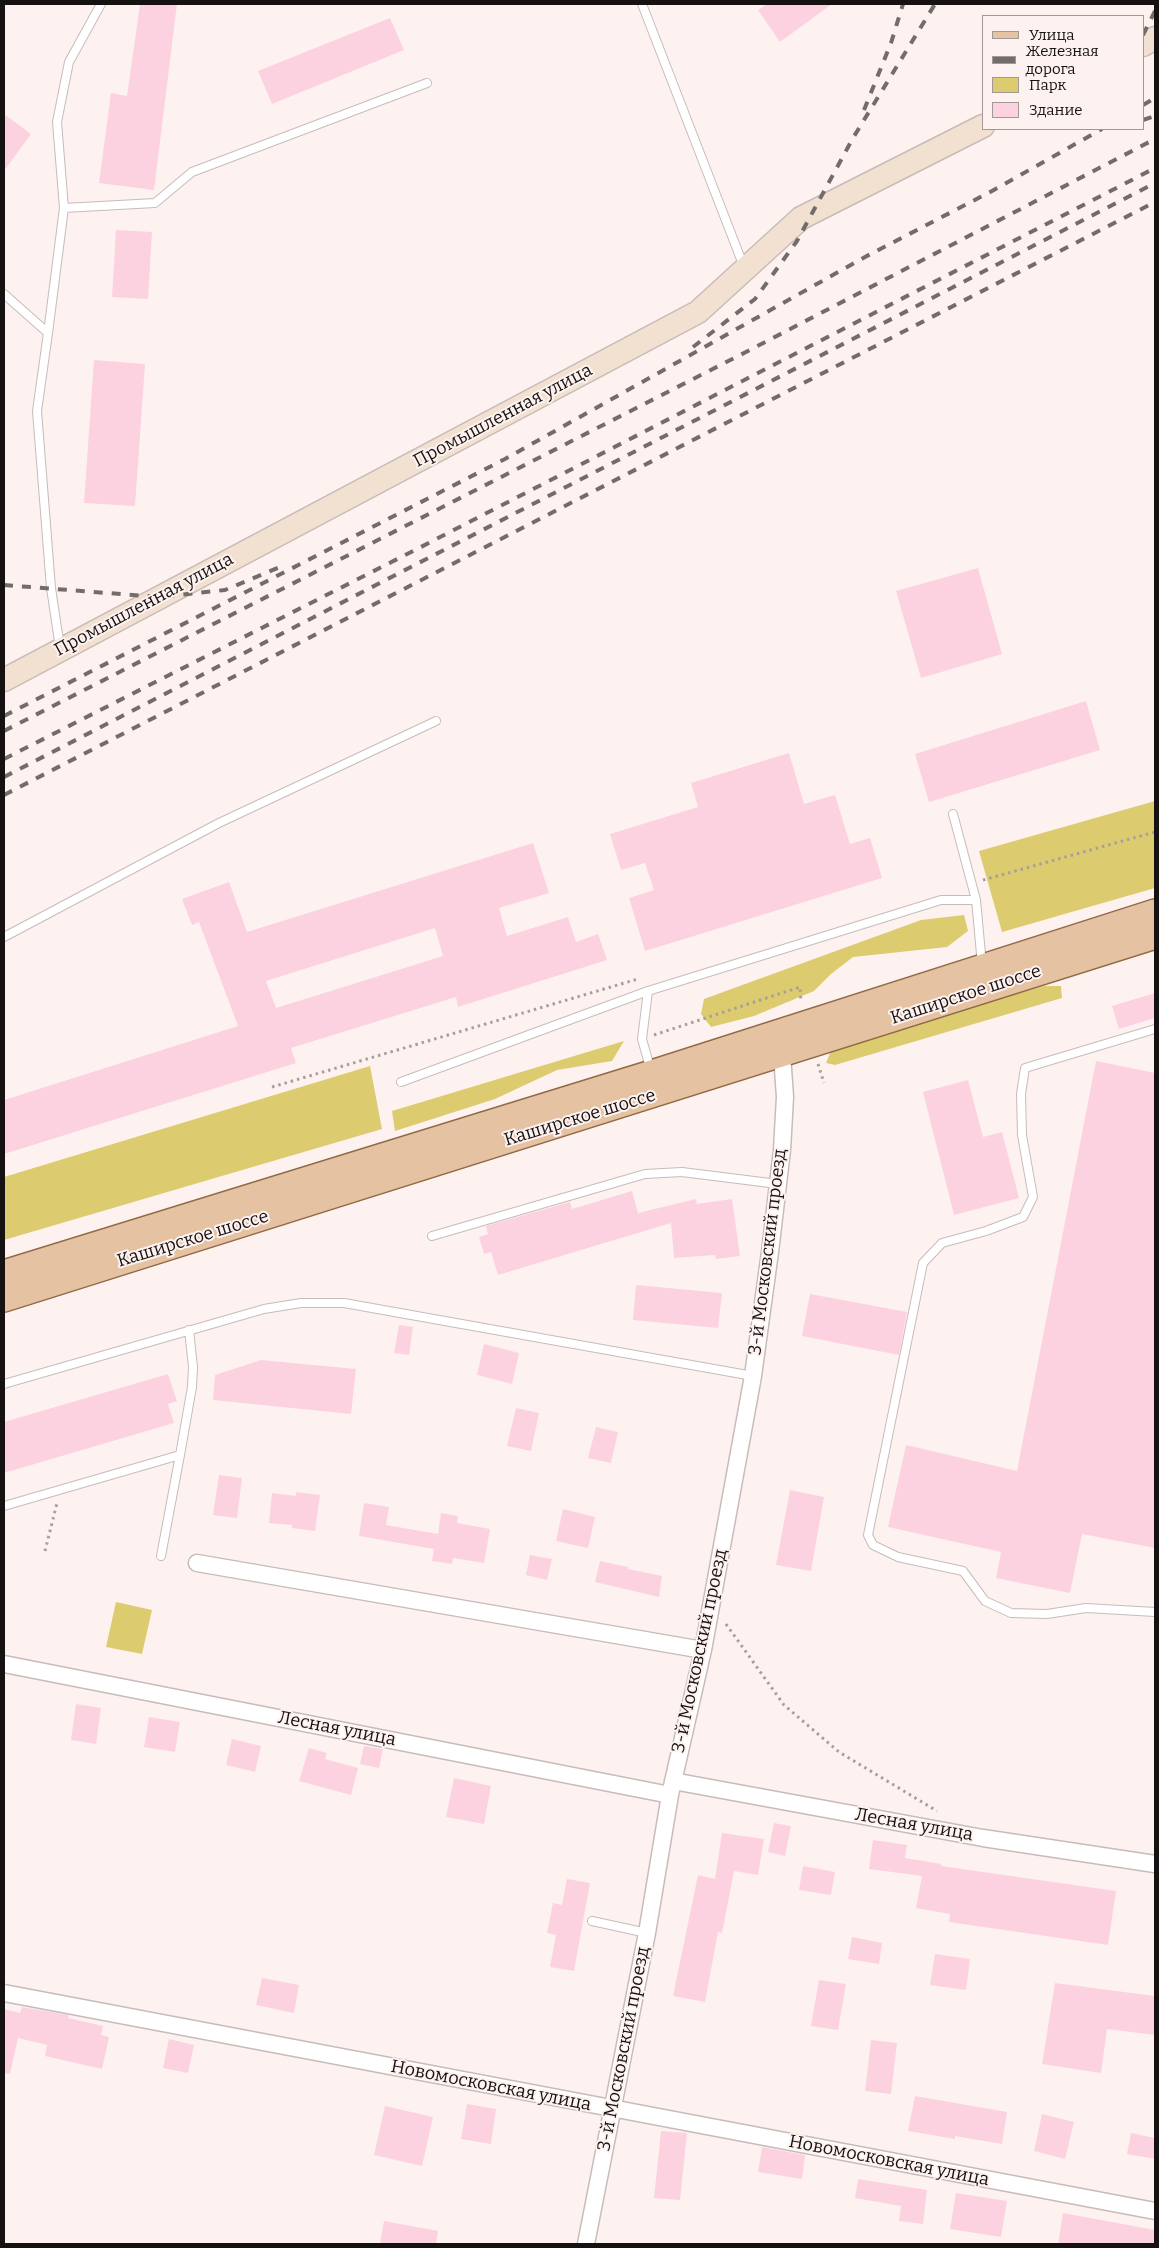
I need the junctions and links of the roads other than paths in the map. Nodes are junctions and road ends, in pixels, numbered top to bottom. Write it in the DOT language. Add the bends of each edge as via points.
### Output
graph roads {
  1 [pos="101,4"];
  2 [pos="642,4"];
  3 [pos="427,83"];
  4 [pos="982,127"];
  5 [pos="64,208"];
  6 [pos="744,268"];
  7 [pos="4,294"];
  8 [pos="48,333"];
  9 [pos="60,650"];
  10 [pos="4,680"];
  11 [pos="436,721"];
  12 [pos="953,814"];
  13 [pos="976,900"];
  14 [pos="1155,912"];
  15 [pos="4,936"];
  16 [pos="1155,936"];
  17 [pos="982,967"];
  18 [pos="648,991"];
  19 [pos="1155,1029"];
  20 [pos="782,1055"];
  21 [pos="652,1072"];
  22 [pos="401,1082"];
  23 [pos="778,1184"];
  24 [pos="432,1236"];
  25 [pos="4,1273"];
  26 [pos="4,1299"];
  27 [pos="189,1330"];
  28 [pos="752,1376"];
  29 [pos="4,1384"];
  30 [pos="180,1455"];
  31 [pos="4,1506"];
  32 [pos="161,1556"];
  33 [pos="198,1563"];
  34 [pos="1155,1612"];
  35 [pos="703,1650"];
  36 [pos="4,1664"];
  37 [pos="672,1788"];
  38 [pos="1155,1864"];
  39 [pos="592,1921"];
  40 [pos="647,1933"];
  41 [pos="4,1992"];
  42 [pos="613,2109"];
  43 [pos="1155,2211"];
  44 [pos="586,2244"];
  1 -- 5 [label="lane" via="69,62 57,122"];
  2 -- 6 [label="lane"];
  3 -- 5 [label="lane" via="192,172 156,203"];
  4 -- 6 [label="street, Промышленная улица" via="801,218"];
  5 -- 8 [label="lane"];
  6 -- 9 [label="street, Промышленная улица" via="698,312"];
  7 -- 8 [label="lane"];
  8 -- 9 [label="lane" via="37,411 51,588"];
  9 -- 10 [label="street, Промышленная улица"];
  11 -- 15 [label="lane" via="219,823"];
  12 -- 13 [label="lane"];
  13 -- 17 [label="lane"];
  13 -- 18 [label="lane" via="941,900"];
  14 -- 17 [label="main road, Каширское шоссе"];
  16 -- 20 [label="main road, Каширское шоссе"];
  17 -- 21 [label="main road, Каширское шоссе"];
  18 -- 21 [label="lane" via="642,1039"];
  18 -- 22 [label="lane"];
  19 -- 34 [label="lane" via="1025,1068 1021,1094 1022,1135 1033,1197 1023,1217 942,1243 923,1263 868,1535 873,1545 898,1556 963,1571 985,1601 1011,1613 1047,1614 1086,1608"];
  20 -- 23 [label="street, 3-й Московский проезд" via="786,1097"];
  20 -- 26 [label="main road, Каширское шоссе"];
  21 -- 25 [label="main road, Каширское шоссе"];
  23 -- 24 [label="lane" via="682,1172 645,1174"];
  23 -- 28 [label="street, 3-й Московский проезд"];
  27 -- 28 [label="lane" via="264,1309 301,1303 344,1303"];
  27 -- 29 [label="lane"];
  27 -- 30 [label="lane" via="192,1382"];
  28 -- 35 [label="street, 3-й Московский проезд"];
  30 -- 31 [label="lane"];
  30 -- 32 [label="lane"];
  33 -- 35 [label="street"];
  35 -- 37 [label="street, 3-й Московский проезд"];
  36 -- 37 [label="street, Лесная улица"];
  37 -- 38 [label="street, Лесная улица"];
  37 -- 40 [label="street, 3-й Московский проезд"];
  39 -- 40 [label="lane"];
  40 -- 42 [label="street, 3-й Московский проезд"];
  41 -- 42 [label="street, Новомосковская улица"];
  42 -- 43 [label="street, Новомосковская улица"];
  42 -- 44 [label="street, 3-й Московский проезд"];
}
